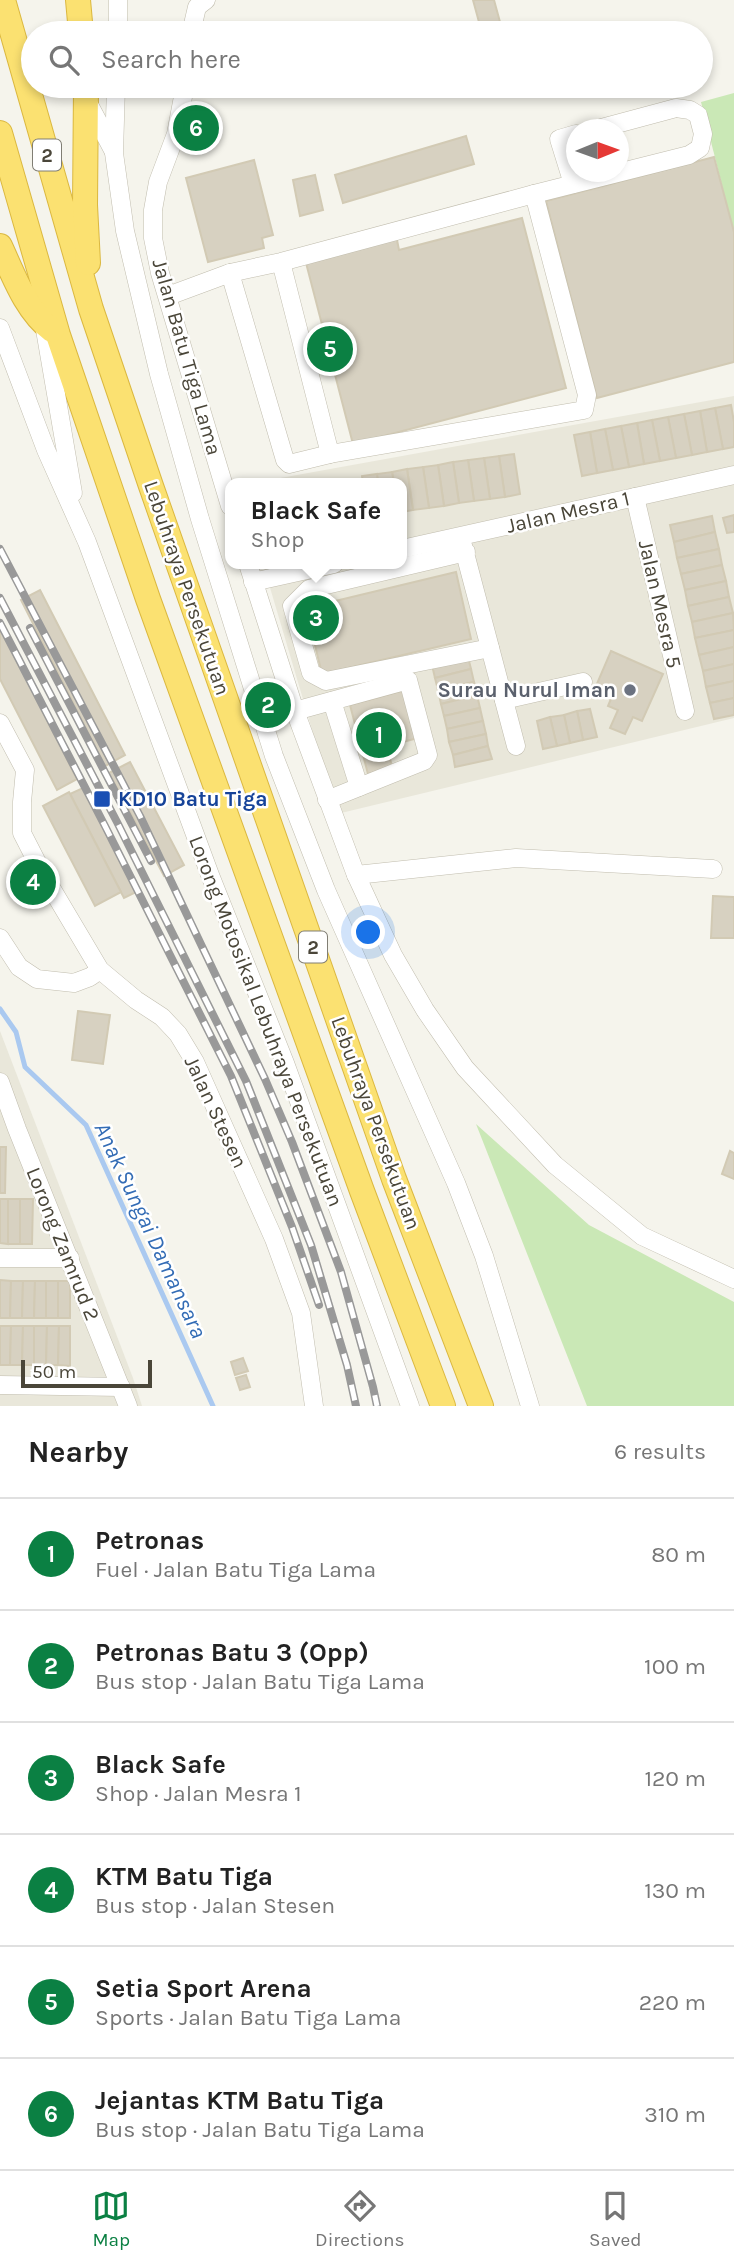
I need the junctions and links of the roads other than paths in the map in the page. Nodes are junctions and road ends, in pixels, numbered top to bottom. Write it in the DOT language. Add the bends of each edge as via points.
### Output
graph roads {
  1 [pos="3,0"];
  2 [pos="78,0"];
  3 [pos="118,0"];
  4 [pos="206,0"];
  5 [pos="80,21"];
  6 [pos="118,21"];
  7 [pos="194,21"];
  8 [pos="21,63"];
  9 [pos="31,98"];
  10 [pos="86,98"];
  11 [pos="88,98"];
  12 [pos="116,98"];
  13 [pos="183,98"];
  14 [pos="629,121"];
  15 [pos="0,134"];
  16 [pos="566,137"];
  17 [pos="114,153"];
  18 [pos="566,162"];
  19 [pos="629,170"];
  20 [pos="581,182"];
  21 [pos="573,184"];
  22 [pos="534,194"];
  23 [pos="0,246"];
  24 [pos="281,262"];
  25 [pos="230,273"];
  26 [pos="168,296"];
  27 [pos="91,309"];
  28 [pos="0,328"];
  29 [pos="51,330"];
  30 [pos="330,454"];
  31 [pos="734,475"];
  32 [pos="225,489"];
  33 [pos="635,497"];
  34 [pos="78,517"];
  35 [pos="463,544"];
  36 [pos="407,549"];
  37 [pos="407,560"];
  38 [pos="249,569"];
  39 [pos="312,569"];
  40 [pos="377,569"];
  41 [pos="253,582"];
  42 [pos="491,648"];
  43 [pos="583,682"];
  44 [pos="504,700"];
  45 [pos="332,701"];
  46 [pos="295,711"];
  47 [pos="685,711"];
  48 [pos="0,723"];
  49 [pos="516,746"];
  50 [pos="359,787"];
  51 [pos="327,800"];
  52 [pos="713,869"];
  53 [pos="356,875"];
  54 [pos="0,938"];
  55 [pos="100,970"];
  56 [pos="0,1082"];
  57 [pos="8,1129"];
  58 [pos="0,1258"];
  59 [pos="70,1258"];
  60 [pos="734,1279"];
  61 [pos="0,1385"];
  62 [pos="121,1387"];
  63 [pos="128,1406"];
  64 [pos="314,1406"];
  65 [pos="410,1406"];
  66 [pos="443,1406"];
  67 [pos="481,1406"];
  68 [pos="530,1406"];
  1 -- 8 [label="highway, Lebuhraya Persekutuan / 2"];
  2 -- 5 [label="highway"];
  3 -- 6 [label="street"];
  4 -- 7 [label="street" via="197,7"];
  9 -- 27 [label="highway, Lebuhraya Persekutuan / 2"];
  10 -- 27 [label="highway" via="85,205"];
  11 -- 17 [label="street"];
  12 -- 17 [label="street"];
  13 -- 26 [label="street, Jalan Batu Tiga Lama" via="153,210 153,238"];
  14 -- 19 [label="street" via="676,108 690,110 698,115 703,134 700,148 689,155"];
  15 -- 29 [label="highway, Lebuhraya Persekutuan / 2"];
  16 -- 18 [label="street" via="559,139"];
  17 -- 68 [label="street" via="125,231 159,374 274,756 326,890 456,1183 484,1256"];
  20 -- 21 [label="street"];
  21 -- 22 [label="street"];
  22 -- 24 [label="street"];
  22 -- 30 [label="street" via="587,395 584,410"];
  23 -- 29 [label="highway" via="19,286"];
  24 -- 25 [label="street"];
  24 -- 30 [label="street"];
  25 -- 26 [label="street"];
  25 -- 30 [label="street" via="285,460 289,464"];
  26 -- 32 [label="street, Jalan Batu Tiga Lama"];
  27 -- 67 [label="highway, Lebuhraya Persekutuan / 2" via="394,1179"];
  28 -- 34 [label="street, Lorong Motosikal Lebuhraya Persekutuan" via="46,450"];
  29 -- 34 [label="street, Lorong Motosikal Lebuhraya Persekutuan"];
  29 -- 66 [label="highway, Lebuhraya Persekutuan / 2"];
  31 -- 33 [label="street, Jalan Mesra 1"];
  33 -- 35 [label="street, Jalan Mesra 1"];
  33 -- 47 [label="street, Jalan Mesra 5"];
  34 -- 65 [label="street, Lorong Motosikal Lebuhraya Persekutuan"];
  35 -- 36 [label="street, Jalan Mesra 1"];
  35 -- 37 [label="street"];
  35 -- 42 [label="street"];
  38 -- 41 [label="street"];
  39 -- 41 [label="street"];
  40 -- 42 [label="street" via="309,589 292,606 311,673 326,681"];
  41 -- 46 [label="street"];
  42 -- 44 [label="street"];
  43 -- 44 [label="street"];
  44 -- 49 [label="street"];
  45 -- 46 [label="street"];
  45 -- 50 [label="street"];
  45 -- 50 [label="street" via="408,680 428,754 424,761"];
  46 -- 51 [label="street"];
  48 -- 55 [label="street, Jalan Stesen" via="25,770 22,833"];
  50 -- 51 [label="street"];
  51 -- 53 [label="street"];
  52 -- 53 [label="street" via="516,858"];
  53 -- 60 [label="street" via="425,1010 465,1068 505,1112 555,1165 642,1236"];
  54 -- 55 [label="street" via="19,967 37,979 74,984"];
  55 -- 64 [label="street, Jalan Stesen" via="162,1017 195,1062 274,1239 301,1312"];
  56 -- 57 [label="street, Lorong Zamrud 2"];
  57 -- 59 [label="street, Lorong Zamrud 2"];
  58 -- 59 [label="street"];
  59 -- 62 [label="street, Lorong Zamrud 2"];
  61 -- 62 [label="street"];
  62 -- 63 [label="street, Lorong Zamrud 2"];
}
